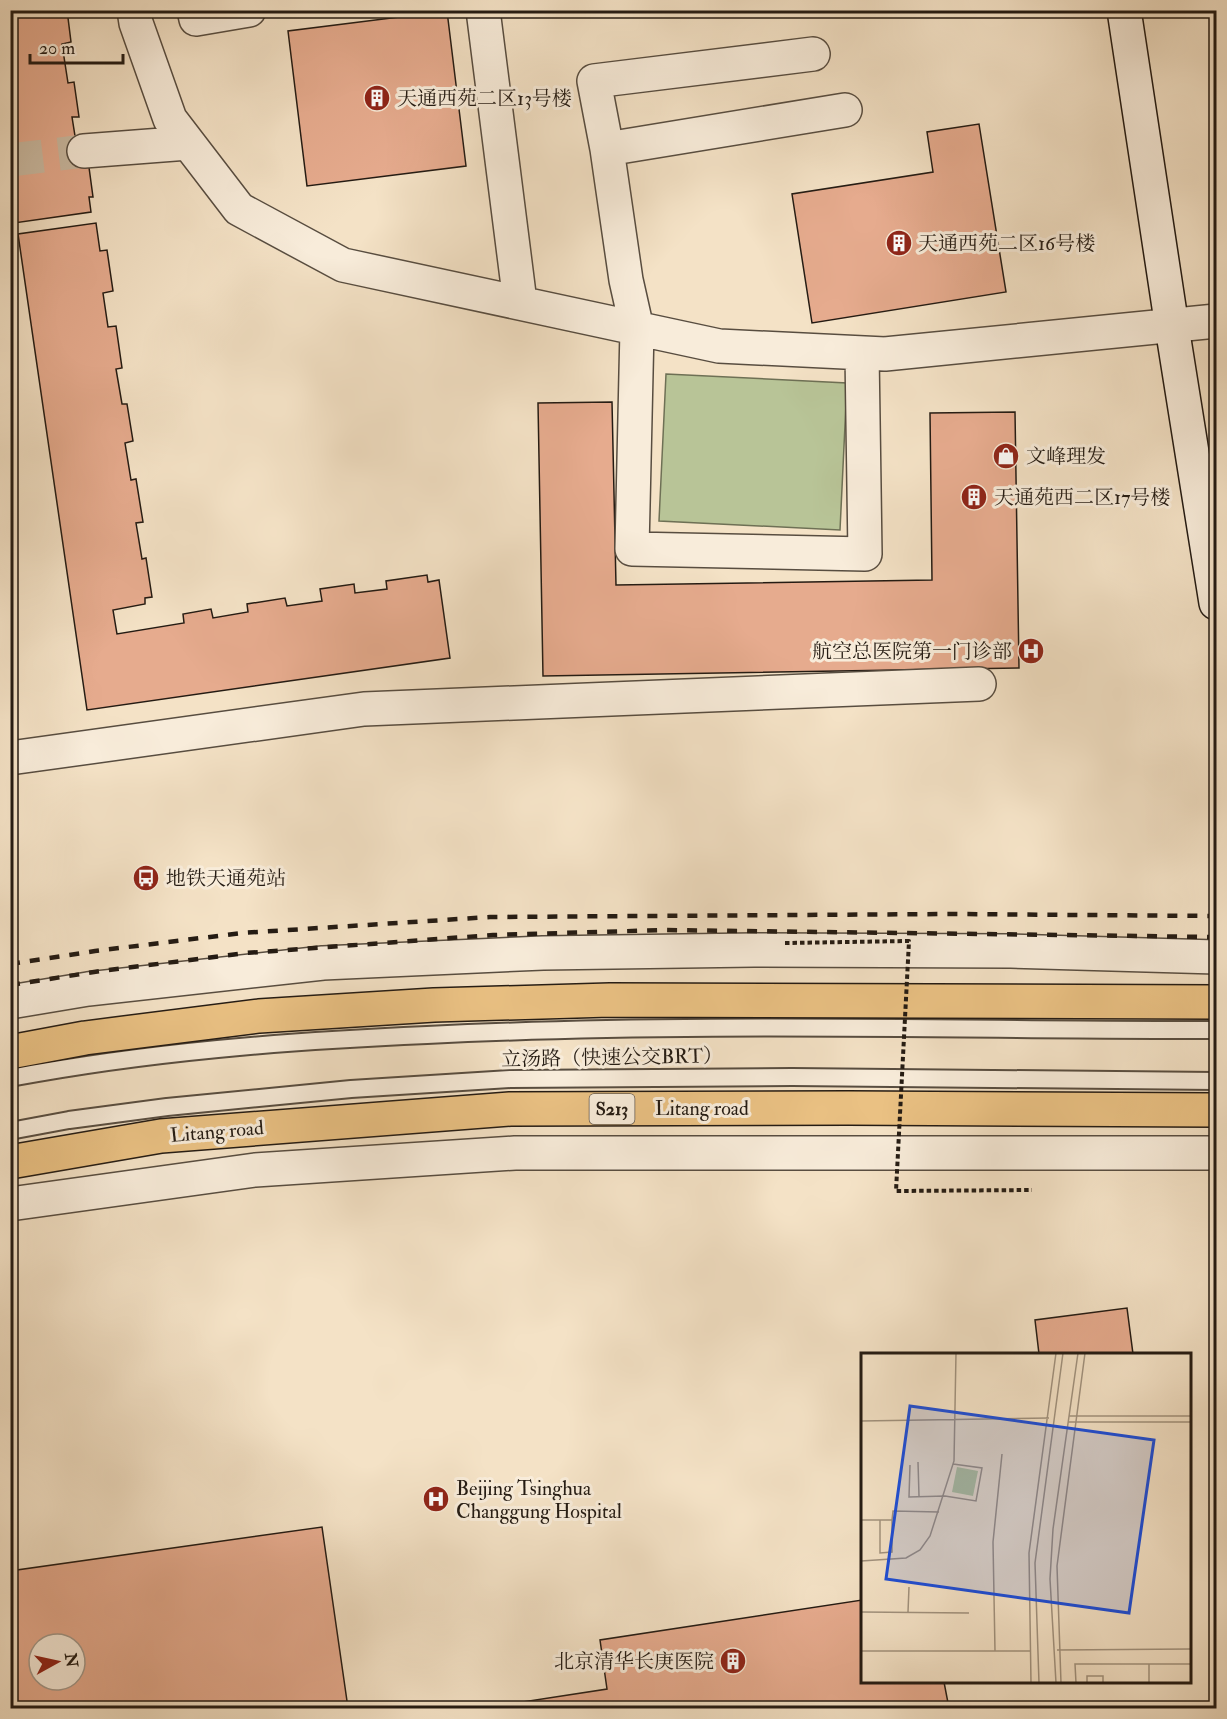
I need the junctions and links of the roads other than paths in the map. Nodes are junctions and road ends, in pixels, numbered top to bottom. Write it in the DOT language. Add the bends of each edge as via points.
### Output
graph roads {
  1 [pos="134,10"];
  2 [pos="194,10"];
  3 [pos="249,10"];
  4 [pos="483,10"];
  5 [pos="1124,10"];
  6 [pos="813,54"];
  7 [pos="844,110"];
  8 [pos="188,143"];
  9 [pos="607,149"];
  10 [pos="84,151"];
  11 [pos="520,302"];
  12 [pos="1216,321"];
  13 [pos="1172,327"];
  14 [pos="637,329"];
  15 [pos="862,353"];
  16 [pos="1216,603"];
  17 [pos="979,684"];
  18 [pos="10,758"];
  19 [pos="1216,957"];
  20 [pos="10,1002"];
  21 [pos="1216,1002"];
  22 [pos="1216,1030"];
  23 [pos="10,1052"];
  24 [pos="10,1078"];
  25 [pos="1216,1081"];
  26 [pos="1216,1110"];
  27 [pos="10,1131"];
  28 [pos="1216,1153"];
  29 [pos="10,1162"];
  30 [pos="10,1204"];
  1 -- 8 [label="street" via="170,119"];
  2 -- 3 [label="street" via="196,19"];
  4 -- 11 [label="street"];
  5 -- 13 [label="street"];
  6 -- 9 [label="street" via="594,81"];
  7 -- 9 [label="street"];
  8 -- 10 [label="street"];
  8 -- 11 [label="street" via="239,208 343,265"];
  9 -- 14 [label="street"];
  11 -- 14 [label="street"];
  12 -- 13 [label="street"];
  13 -- 15 [label="street"];
  13 -- 16 [label="street"];
  14 -- 15 [label="street" via="719,346"];
  14 -- 15 [label="street" via="632,549 865,554"];
  17 -- 18 [label="street" via="364,709"];
  19 -- 20 [label="street" via="988,950 543,953 323,963 88,989"];
  21 -- 23 [label="main road" via="610,1000 434,1005 259,1016 85,1038"];
  22 -- 24 [label="lane, 立汤路（快速公交BRT）" via="777,1027 484,1032 225,1048"];
  25 -- 27 [label="lane, 立汤路（快速公交BRT）" via="510,1079 167,1107"];
  26 -- 29 [label="main road, Litang road / S213" via="510,1109 161,1136"];
  28 -- 30 [label="street, S213" via="515,1154 255,1170"];
}
